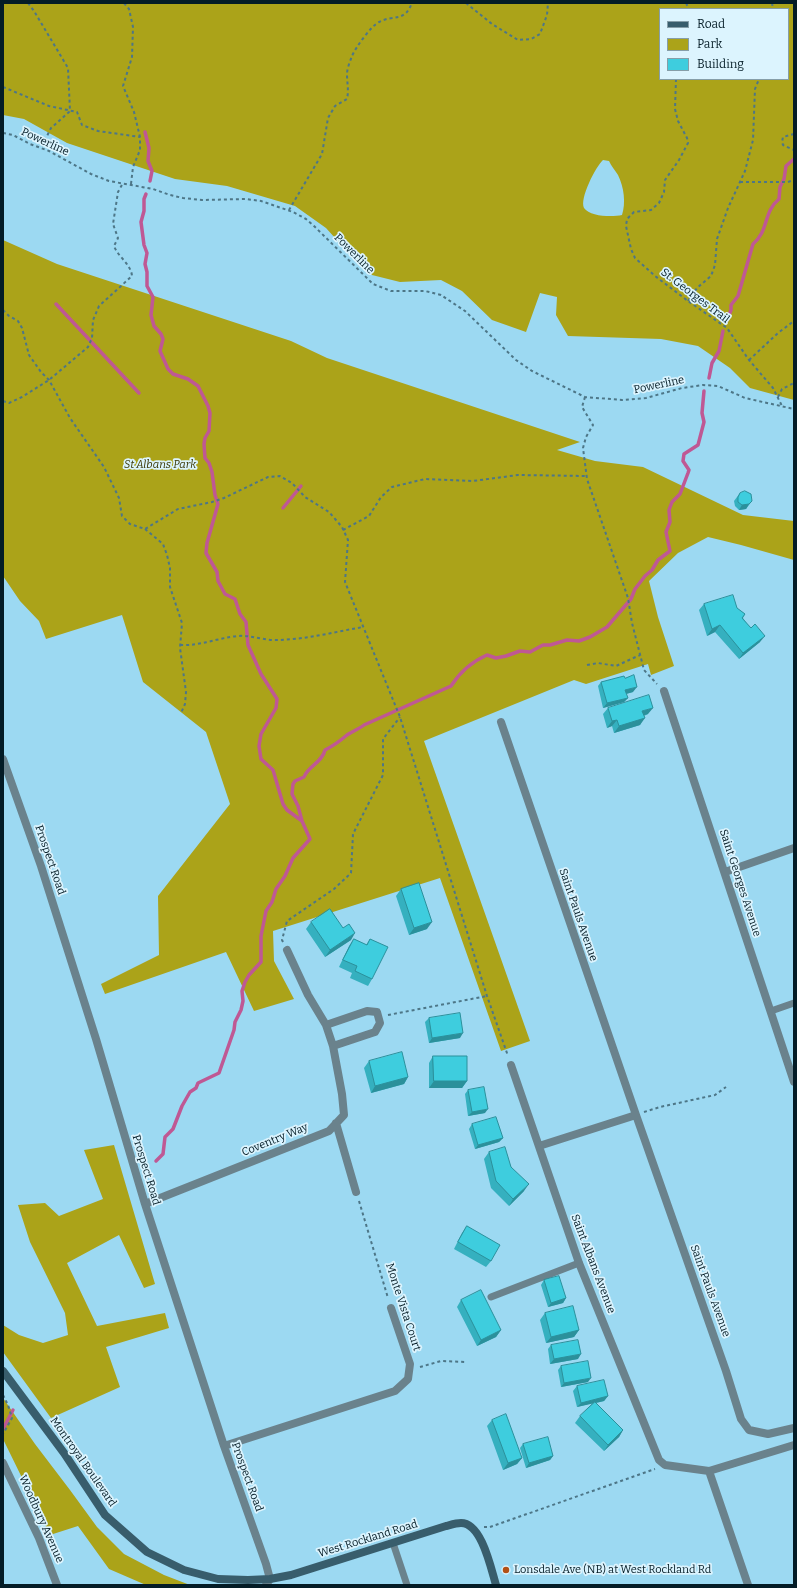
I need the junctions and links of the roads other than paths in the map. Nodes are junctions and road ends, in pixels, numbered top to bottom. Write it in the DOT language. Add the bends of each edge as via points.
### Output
graph roads {
  1 [pos="664,691"];
  2 [pos="501,722"];
  3 [pos="3,759"];
  4 [pos="794,848"];
  5 [pos="725,872"];
  6 [pos="287,950"];
  7 [pos="794,1004"];
  8 [pos="770,1011"];
  9 [pos="326,1024"];
  10 [pos="333,1046"];
  11 [pos="511,1065"];
  12 [pos="794,1082"];
  13 [pos="636,1115"];
  14 [pos="336,1123"];
  15 [pos="539,1146"];
  16 [pos="356,1192"];
  17 [pos="144,1204"];
  18 [pos="579,1264"];
  19 [pos="491,1297"];
  20 [pos="391,1308"];
  21 [pos="3,1371"];
  22 [pos="794,1428"];
  23 [pos="794,1445"];
  24 [pos="224,1446"];
  25 [pos="3,1463"];
  26 [pos="709,1471"];
  27 [pos="393,1543"];
  28 [pos="268,1582"];
  29 [pos="57,1585"];
  30 [pos="407,1585"];
  31 [pos="496,1585"];
  32 [pos="748,1585"];
  1 -- 5 [label="street, Saint Georges Avenue"];
  2 -- 13 [label="street, Saint Pauls Avenue"];
  3 -- 17 [label="street, Prospect Road" via="41,866 96,1039"];
  4 -- 5 [label="street"];
  5 -- 8 [label="street, Saint Georges Avenue"];
  6 -- 9 [label="street" via="308,995"];
  7 -- 8 [label="lane"];
  8 -- 12 [label="street, Saint Georges Avenue"];
  9 -- 10 [label="street"];
  9 -- 10 [label="street" via="367,1011 377,1012 380,1023 375,1032"];
  10 -- 14 [label="street" via="344,1114"];
  11 -- 15 [label="street, Saint Albans Avenue"];
  13 -- 15 [label="street"];
  13 -- 22 [label="street, Saint Pauls Avenue" via="741,1418 749,1430 768,1434"];
  14 -- 16 [label="street"];
  14 -- 17 [label="street, Coventry Way" via="329,1130"];
  15 -- 18 [label="street, Saint Albans Avenue"];
  17 -- 24 [label="street, Prospect Road"];
  18 -- 19 [label="lane"];
  18 -- 26 [label="street, Saint Albans Avenue" via="659,1460 665,1465"];
  20 -- 24 [label="street, Monte Vista Court" via="410,1364 408,1379 395,1391"];
  21 -- 28 [label="street, Montroyal Boulevard" via="106,1515 147,1552 184,1570 218,1579"];
  23 -- 26 [label="street"];
  24 -- 28 [label="street, Prospect Road" via="266,1564"];
  25 -- 29 [label="street, Woodbury Avenue" via="40,1538"];
  26 -- 32 [label="street"];
  27 -- 28 [label="street, West Rockland Road"];
  27 -- 30 [label="lane"];
  27 -- 31 [label="street, West Rockland Road" via="446,1526 462,1523 472,1527 480,1538"];
}
